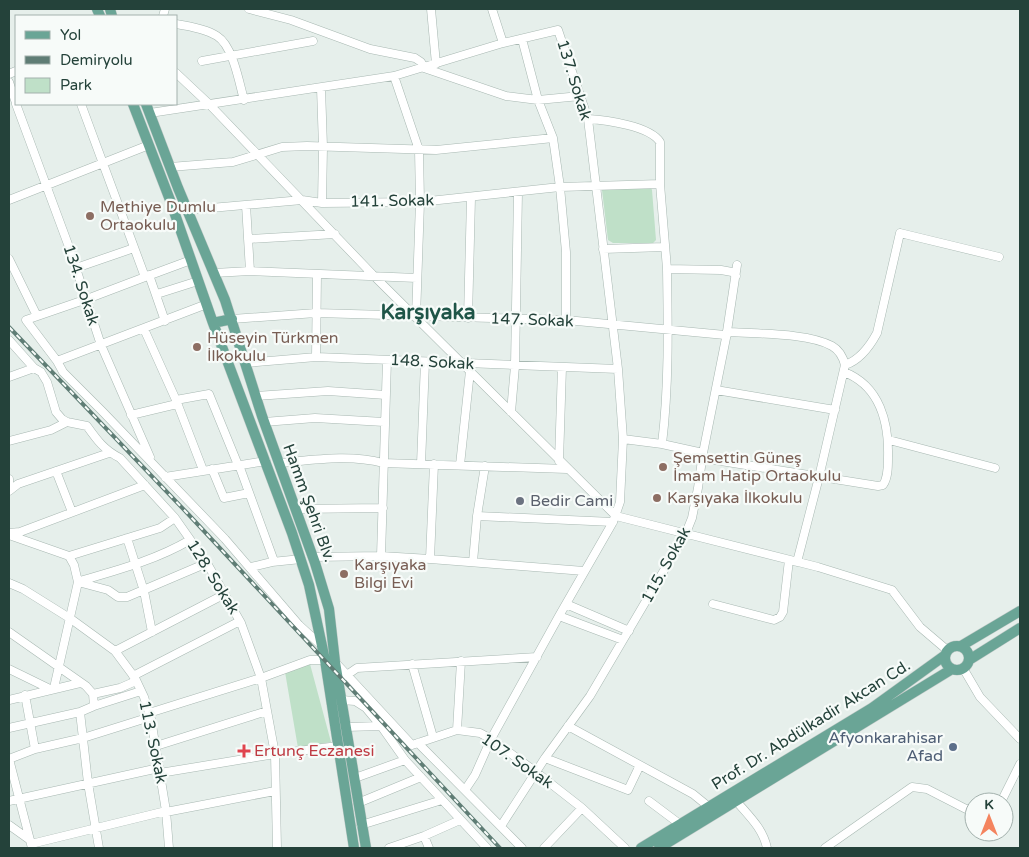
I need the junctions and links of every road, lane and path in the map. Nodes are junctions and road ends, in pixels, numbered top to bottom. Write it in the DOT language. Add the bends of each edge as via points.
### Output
graph roads {
  1 [pos="249,9"];
  2 [pos="431,9"];
  3 [pos="492,9"];
  4 [pos="178,24"];
  5 [pos="522,39"];
  6 [pos="312,41"];
  7 [pos="503,43"];
  8 [pos="231,55"];
  9 [pos="202,61"];
  10 [pos="436,64"];
  11 [pos="424,68"];
  12 [pos="178,75"];
  13 [pos="394,76"];
  14 [pos="9,82"];
  15 [pos="321,88"];
  16 [pos="580,96"];
  17 [pos="244,100"];
  18 [pos="538,100"];
  19 [pos="15,101"];
  20 [pos="209,104"];
  21 [pos="16,105"];
  22 [pos="81,105"];
  23 [pos="133,105"];
  24 [pos="148,108"];
  25 [pos="588,119"];
  26 [pos="553,138"];
  27 [pos="149,145"];
  28 [pos="323,147"];
  29 [pos="419,150"];
  30 [pos="258,155"];
  31 [pos="102,163"];
  32 [pos="170,167"];
  33 [pos="660,184"];
  34 [pos="45,185"];
  35 [pos="596,185"];
  36 [pos="560,188"];
  37 [pos="518,192"];
  38 [pos="470,198"];
  39 [pos="9,200"];
  40 [pos="302,200"];
  41 [pos="322,202"];
  42 [pos="420,202"];
  43 [pos="246,205"];
  44 [pos="188,210"];
  45 [pos="335,234"];
  46 [pos="248,239"];
  47 [pos="664,247"];
  48 [pos="134,248"];
  49 [pos="603,249"];
  50 [pos="999,257"];
  51 [pos="9,259"];
  52 [pos="191,260"];
  53 [pos="737,265"];
  54 [pos="76,268"];
  55 [pos="667,269"];
  56 [pos="250,271"];
  57 [pos="214,273"];
  58 [pos="317,274"];
  59 [pos="147,276"];
  60 [pos="736,276"];
  61 [pos="375,277"];
  62 [pos="417,278"];
  63 [pos="198,281"];
  64 [pos="157,294"];
  65 [pos="87,299"];
  66 [pos="225,300"];
  67 [pos="207,304"];
  68 [pos="316,313"];
  69 [pos="37,316"];
  70 [pos="416,317"];
  71 [pos="468,318"];
  72 [pos="232,319"];
  73 [pos="516,319"];
  74 [pos="566,320"];
  75 [pos="164,321"];
  76 [pos="213,322"];
  77 [pos="612,323"];
  78 [pos="144,329"];
  79 [pos="668,329"];
  80 [pos="727,334"];
  81 [pos="9,340"];
  82 [pos="101,345"];
  83 [pos="316,357"];
  84 [pos="387,360"];
  85 [pos="57,361"];
  86 [pos="425,362"];
  87 [pos="246,363"];
  88 [pos="463,364"];
  89 [pos="515,366"];
  90 [pos="562,367"];
  91 [pos="34,368"];
  92 [pos="845,368"];
  93 [pos="618,369"];
  94 [pos="470,371"];
  95 [pos="9,377"];
  96 [pos="716,390"];
  97 [pos="386,395"];
  98 [pos="256,396"];
  99 [pos="176,402"];
  100 [pos="835,410"];
  101 [pos="511,412"];
  102 [pos="131,415"];
  103 [pos="67,422"];
  104 [pos="264,422"];
  105 [pos="384,422"];
  106 [pos="624,439"];
  107 [pos="889,440"];
  108 [pos="9,441"];
  109 [pos="662,444"];
  110 [pos="109,453"];
  111 [pos="703,456"];
  112 [pos="266,461"];
  113 [pos="559,461"];
  114 [pos="383,462"];
  115 [pos="279,463"];
  116 [pos="152,464"];
  117 [pos="421,464"];
  118 [pos="434,464"];
  119 [pos="239,465"];
  120 [pos="460,465"];
  121 [pos="485,466"];
  122 [pos="567,468"];
  123 [pos="995,468"];
  124 [pos="212,469"];
  125 [pos="203,470"];
  126 [pos="56,471"];
  127 [pos="165,477"];
  128 [pos="819,478"];
  129 [pos="9,479"];
  130 [pos="9,485"];
  131 [pos="145,485"];
  132 [pos="9,491"];
  133 [pos="249,493"];
  134 [pos="384,508"];
  135 [pos="296,509"];
  136 [pos="72,512"];
  137 [pos="476,516"];
  138 [pos="175,518"];
  139 [pos="614,519"];
  140 [pos="686,533"];
  141 [pos="9,534"];
  142 [pos="127,538"];
  143 [pos="190,540"];
  144 [pos="68,556"];
  145 [pos="381,556"];
  146 [pos="313,557"];
  147 [pos="301,559"];
  148 [pos="430,559"];
  149 [pos="274,561"];
  150 [pos="793,561"];
  151 [pos="472,562"];
  152 [pos="207,563"];
  153 [pos="136,564"];
  154 [pos="251,568"];
  155 [pos="584,571"];
  156 [pos="78,582"];
  157 [pos="9,583"];
  158 [pos="144,591"];
  159 [pos="225,594"];
  160 [pos="566,604"];
  161 [pos="712,604"];
  162 [pos="1020,611"];
  163 [pos="558,616"];
  164 [pos="71,619"];
  165 [pos="240,621"];
  166 [pos="1020,628"];
  167 [pos="629,631"];
  168 [pos="152,632"];
  169 [pos="9,635"];
  170 [pos="623,640"];
  171 [pos="322,646"];
  172 [pos="961,646"];
  173 [pos="115,651"];
  174 [pos="946,653"];
  175 [pos="537,657"];
  176 [pos="330,661"];
  177 [pos="461,662"];
  178 [pos="412,664"];
  179 [pos="962,666"];
  180 [pos="59,668"];
  181 [pos="9,669"];
  182 [pos="347,675"];
  183 [pos="135,678"];
  184 [pos="261,678"];
  185 [pos="80,683"];
  186 [pos="339,685"];
  187 [pos="52,689"];
  188 [pos="141,691"];
  189 [pos="93,694"];
  190 [pos="25,695"];
  191 [pos="9,700"];
  192 [pos="341,700"];
  193 [pos="94,706"];
  194 [pos="267,711"];
  195 [pos="80,712"];
  196 [pos="150,715"];
  197 [pos="30,723"];
  198 [pos="381,726"];
  199 [pos="568,726"];
  200 [pos="346,727"];
  201 [pos="9,728"];
  202 [pos="457,730"];
  203 [pos="433,737"];
  204 [pos="83,738"];
  205 [pos="491,739"];
  206 [pos="1020,739"];
  207 [pos="418,743"];
  208 [pos="156,746"];
  209 [pos="338,746"];
  210 [pos="35,749"];
  211 [pos="275,754"];
  212 [pos="545,758"];
  213 [pos="9,759"];
  214 [pos="405,760"];
  215 [pos="1020,764"];
  216 [pos="640,766"];
  217 [pos="160,771"];
  218 [pos="536,772"];
  219 [pos="421,777"];
  220 [pos="354,778"];
  221 [pos="88,783"];
  222 [pos="275,790"];
  223 [pos="465,790"];
  224 [pos="1006,792"];
  225 [pos="20,799"];
  226 [pos="442,800"];
  227 [pos="9,801"];
  228 [pos="649,801"];
  229 [pos="737,802"];
  230 [pos="358,803"];
  231 [pos="710,807"];
  232 [pos="582,808"];
  233 [pos="964,808"];
  234 [pos="166,811"];
  235 [pos="460,820"];
  236 [pos="9,825"];
  237 [pos="361,825"];
  238 [pos="682,825"];
  239 [pos="501,826"];
  240 [pos="95,829"];
  241 [pos="424,836"];
  242 [pos="31,844"];
  243 [pos="99,848"];
  244 [pos="169,848"];
  245 [pos="277,848"];
  246 [pos="354,848"];
  247 [pos="366,848"];
  248 [pos="389,848"];
  249 [pos="429,848"];
  250 [pos="487,848"];
  251 [pos="522,848"];
  252 [pos="544,848"];
  253 [pos="625,848"];
  254 [pos="641,848"];
  255 [pos="659,848"];
  256 [pos="767,848"];
  257 [pos="825,848"];
  1 -- 11 [label="street" via="291,20 370,49 415,58"];
  2 -- 10 [label="street"];
  3 -- 7 [label="street"];
  4 -- 8 [label="street" via="218,36"];
  5 -- 7 [label="street, 137. Sokak"];
  5 -- 16 [label="street, 137. Sokak" via="558,30"];
  5 -- 18 [label="street"];
  6 -- 8 [label="street"];
  7 -- 10 [label="street, 137. Sokak"];
  8 -- 9 [label="street"];
  8 -- 17 [label="street"];
  10 -- 11 [label="street, 137. Sokak"];
  11 -- 13 [label="street, 137. Sokak"];
  11 -- 18 [label="street" via="506,96"];
  12 -- 20 [label="street"];
  13 -- 15 [label="street, 137. Sokak"];
  13 -- 29 [label="street"];
  14 -- 19 [label="street, 134. Sokak"];
  15 -- 17 [label="street, 137. Sokak"];
  15 -- 28 [label="street"];
  16 -- 18 [label="street"];
  16 -- 25 [label="street, 137. Sokak"];
  17 -- 20 [label="street, 137. Sokak"];
  18 -- 26 [label="street"];
  20 -- 24 [label="street, 137. Sokak"];
  20 -- 30 [label="street"];
  21 -- 34 [label="street, 134. Sokak"];
  22 -- 31 [label="street"];
  23 -- 27 [label="main road, Hamm Şehri Blv."];
  24 -- 32 [label="main road, Hamm Şehri Blv."];
  25 -- 33 [label="street" via="639,129 656,136 660,142"];
  25 -- 35 [label="street, 137. Sokak"];
  26 -- 29 [label="street"];
  26 -- 36 [label="street"];
  27 -- 31 [label="street"];
  27 -- 52 [label="main road, Hamm Şehri Blv."];
  28 -- 29 [label="street"];
  28 -- 30 [label="street" via="282,147"];
  28 -- 41 [label="street"];
  29 -- 42 [label="street"];
  30 -- 32 [label="street" via="233,162"];
  30 -- 40 [label="street"];
  31 -- 34 [label="street"];
  31 -- 48 [label="street"];
  32 -- 44 [label="main road, Hamm Şehri Blv."];
  33 -- 35 [label="street, 141. Sokak"];
  33 -- 47 [label="street"];
  34 -- 39 [label="street"];
  34 -- 54 [label="street, 134. Sokak"];
  35 -- 36 [label="street, 141. Sokak"];
  35 -- 49 [label="street, 137. Sokak"];
  36 -- 37 [label="street, 141. Sokak"];
  36 -- 74 [label="street" via="566,252"];
  37 -- 38 [label="street, 141. Sokak"];
  37 -- 73 [label="street"];
  38 -- 42 [label="street, 141. Sokak"];
  38 -- 71 [label="street"];
  40 -- 41 [label="street, 141. Sokak"];
  40 -- 43 [label="street, 141. Sokak"];
  40 -- 45 [label="street"];
  41 -- 42 [label="street, 141. Sokak"];
  42 -- 62 [label="street"];
  43 -- 44 [label="street, 141. Sokak"];
  43 -- 46 [label="street"];
  44 -- 57 [label="main road, Hamm Şehri Blv."];
  45 -- 46 [label="street"];
  45 -- 61 [label="street"];
  46 -- 56 [label="street"];
  47 -- 49 [label="street"];
  47 -- 55 [label="street"];
  48 -- 54 [label="street"];
  48 -- 59 [label="street"];
  49 -- 77 [label="street, 137. Sokak"];
  50 -- 92 [label="street" via="900,233 877,333 872,343"];
  51 -- 69 [label="street"];
  52 -- 59 [label="street"];
  52 -- 63 [label="main road, Hamm Şehri Blv."];
  53 -- 60 [label="street, 115. Sokak"];
  54 -- 65 [label="street, 134. Sokak"];
  55 -- 60 [label="street" via="721,270"];
  55 -- 79 [label="street"];
  56 -- 57 [label="street"];
  56 -- 58 [label="street"];
  57 -- 66 [label="main road, Hamm Şehri Blv."];
  58 -- 61 [label="street"];
  58 -- 68 [label="street"];
  59 -- 64 [label="street"];
  59 -- 65 [label="street"];
  60 -- 80 [label="street, 115. Sokak"];
  61 -- 62 [label="street"];
  61 -- 70 [label="street"];
  62 -- 70 [label="street"];
  63 -- 64 [label="street"];
  63 -- 67 [label="main road, Hamm Şehri Blv."];
  64 -- 75 [label="street"];
  65 -- 69 [label="street"];
  65 -- 82 [label="street, 134. Sokak"];
  66 -- 67 [label="main road"];
  66 -- 72 [label="main road, Hamm Şehri Blv."];
  67 -- 75 [label="street"];
  67 -- 76 [label="main road, Hamm Şehri Blv."];
  68 -- 70 [label="street, 147. Sokak"];
  68 -- 72 [label="street, 147. Sokak"];
  68 -- 83 [label="street"];
  69 -- 85 [label="street" via="26,320"];
  70 -- 71 [label="street, 147. Sokak"];
  70 -- 88 [label="street"];
  71 -- 73 [label="street, 147. Sokak"];
  72 -- 76 [label="main road"];
  72 -- 87 [label="main road, Hamm Şehri Blv."];
  73 -- 74 [label="street, 147. Sokak"];
  73 -- 89 [label="street"];
  74 -- 77 [label="street, 147. Sokak"];
  75 -- 78 [label="street"];
  76 -- 112 [label="main road, Hamm Şehri Blv."];
  77 -- 79 [label="street, 147. Sokak"];
  77 -- 93 [label="street, 137. Sokak"];
  78 -- 82 [label="street"];
  78 -- 99 [label="street"];
  79 -- 80 [label="street, 147. Sokak"];
  79 -- 109 [label="street"];
  80 -- 92 [label="street, 147. Sokak" via="800,338 831,346 840,354"];
  80 -- 96 [label="street, 115. Sokak"];
  81 -- 91 [label="street"];
  82 -- 85 [label="street"];
  82 -- 102 [label="street, 134. Sokak"];
  83 -- 84 [label="street, 148. Sokak"];
  83 -- 87 [label="street, 148. Sokak"];
  84 -- 86 [label="street, 148. Sokak"];
  84 -- 97 [label="street"];
  85 -- 116 [label="street" via="60,370"];
  86 -- 88 [label="street, 148. Sokak"];
  86 -- 117 [label="street"];
  87 -- 98 [label="main road, Hamm Şehri Blv."];
  88 -- 89 [label="street, 148. Sokak"];
  88 -- 94 [label="street"];
  89 -- 90 [label="street, 148. Sokak"];
  89 -- 101 [label="street"];
  90 -- 93 [label="street, 148. Sokak"];
  90 -- 113 [label="street"];
  91 -- 95 [label="street"];
  91 -- 103 [label="street" via="47,382 56,412"];
  92 -- 100 [label="street"];
  92 -- 107 [label="street, 147. Sokak" via="874,396 884,417"];
  93 -- 106 [label="street, 137. Sokak"];
  94 -- 101 [label="street"];
  94 -- 120 [label="street"];
  96 -- 100 [label="street"];
  96 -- 111 [label="street, 115. Sokak"];
  97 -- 98 [label="street" via="328,392"];
  97 -- 105 [label="street"];
  98 -- 104 [label="main road, Hamm Şehri Blv."];
  99 -- 102 [label="street"];
  99 -- 119 [label="street" via="209,394"];
  99 -- 125 [label="street"];
  100 -- 128 [label="street"];
  101 -- 113 [label="street"];
  102 -- 116 [label="street, 134. Sokak"];
  103 -- 108 [label="street" via="51,430"];
  103 -- 110 [label="street, 128. Sokak" via="87,426 100,446"];
  104 -- 105 [label="street" via="316,418"];
  104 -- 115 [label="main road, Hamm Şehri Blv."];
  105 -- 114 [label="street"];
  106 -- 109 [label="street"];
  106 -- 139 [label="street, 137. Sokak" via="620,502"];
  107 -- 123 [label="street"];
  107 -- 128 [label="street, 147. Sokak" via="883,484"];
  109 -- 111 [label="street"];
  110 -- 126 [label="street"];
  110 -- 131 [label="street, 128. Sokak" via="120,458"];
  111 -- 128 [label="street"];
  111 -- 140 [label="street, 115. Sokak" via="692,518"];
  112 -- 119 [label="street"];
  112 -- 147 [label="main road, Hamm Şehri Blv."];
  113 -- 122 [label="street"];
  114 -- 115 [label="street" via="367,458"];
  114 -- 117 [label="street"];
  114 -- 134 [label="street"];
  115 -- 135 [label="main road, Hamm Şehri Blv."];
  116 -- 127 [label="street"];
  117 -- 118 [label="street"];
  118 -- 120 [label="street"];
  118 -- 148 [label="street"];
  119 -- 124 [label="street"];
  119 -- 133 [label="street"];
  120 -- 121 [label="street"];
  121 -- 122 [label="street"];
  121 -- 137 [label="street"];
  122 -- 139 [label="street"];
  124 -- 125 [label="street"];
  124 -- 133 [label="street" via="224,498"];
  125 -- 127 [label="street"];
  126 -- 132 [label="street" via="18,484"];
  126 -- 136 [label="street"];
  127 -- 154 [label="street"];
  128 -- 150 [label="street"];
  129 -- 130 [label="street"];
  131 -- 136 [label="street"];
  131 -- 138 [label="street, 128. Sokak"];
  133 -- 149 [label="street"];
  134 -- 135 [label="street"];
  134 -- 145 [label="street"];
  135 -- 146 [label="main road, Hamm Şehri Blv."];
  136 -- 141 [label="street"];
  137 -- 139 [label="street"];
  137 -- 151 [label="street"];
  138 -- 142 [label="street" via="160,528"];
  138 -- 143 [label="street, 128. Sokak"];
  139 -- 140 [label="street"];
  139 -- 155 [label="street, 137. Sokak"];
  140 -- 150 [label="street"];
  140 -- 167 [label="street, 115. Sokak"];
  141 -- 144 [label="street"];
  142 -- 144 [label="street"];
  142 -- 153 [label="street"];
  143 -- 152 [label="street, 128. Sokak"];
  143 -- 153 [label="street" via="170,552"];
  144 -- 156 [label="street"];
  145 -- 146 [label="street"];
  145 -- 148 [label="street"];
  146 -- 176 [label="main road, Hamm Şehri Blv." via="329,609"];
  147 -- 149 [label="street"];
  147 -- 171 [label="main road, Hamm Şehri Blv."];
  148 -- 151 [label="street"];
  149 -- 154 [label="street"];
  150 -- 161 [label="street" via="783,612 778,618 774,620"];
  150 -- 174 [label="street" via="892,590 920,627"];
  151 -- 155 [label="street"];
  152 -- 158 [label="street"];
  152 -- 159 [label="street, 128. Sokak"];
  153 -- 156 [label="street"];
  153 -- 158 [label="street"];
  154 -- 171 [label="street" via="299,625"];
  155 -- 160 [label="street, 137. Sokak"];
  156 -- 158 [label="street" via="102,588 118,597"];
  156 -- 164 [label="street"];
  157 -- 164 [label="street, 113. Sokak" via="23,588"];
  158 -- 168 [label="street"];
  159 -- 165 [label="street, 128. Sokak"];
  159 -- 168 [label="street"];
  160 -- 163 [label="street, 137. Sokak"];
  160 -- 167 [label="street"];
  162 -- 172 [label="main road, Prof. Dr. Abdülkadir Akcan Cd."];
  163 -- 170 [label="street"];
  163 -- 175 [label="street, 137. Sokak"];
  164 -- 173 [label="street, 113. Sokak"];
  164 -- 180 [label="street"];
  165 -- 183 [label="street"];
  165 -- 184 [label="street, 128. Sokak"];
  166 -- 179 [label="main road, Prof. Dr. Abdülkadir Akcan Cd."];
  167 -- 170 [label="street, 115. Sokak"];
  168 -- 173 [label="street"];
  169 -- 180 [label="street"];
  170 -- 199 [label="street, 115. Sokak"];
  171 -- 176 [label="main road, Hamm Şehri Blv."];
  172 -- 174 [label="main road, Prof. Dr. Abdülkadir Akcan Cd." via="954,646"];
  172 -- 179 [label="main road" via="968,653"];
  173 -- 183 [label="street, 113. Sokak"];
  174 -- 179 [label="main road" via="946,664"];
  174 -- 231 [label="main road, Prof. Dr. Abdülkadir Akcan Cd." via="872,708"];
  175 -- 177 [label="street"];
  175 -- 205 [label="street, 137. Sokak"];
  176 -- 182 [label="street"];
  176 -- 184 [label="street" via="310,660"];
  176 -- 186 [label="main road, Hamm Şehri Blv."];
  176 -- 209 [label="main road, Hamm Şehri Blv."];
  177 -- 178 [label="street"];
  177 -- 202 [label="street"];
  178 -- 182 [label="street" via="357,668"];
  178 -- 203 [label="street"];
  179 -- 206 [label="street" via="980,697"];
  179 -- 229 [label="main road, Prof. Dr. Abdülkadir Akcan Cd."];
  180 -- 185 [label="street"];
  180 -- 187 [label="street"];
  181 -- 187 [label="street"];
  182 -- 186 [label="street"];
  182 -- 207 [label="street" via="412,745"];
  183 -- 188 [label="street, 113. Sokak"];
  183 -- 189 [label="street" via="120,688"];
  184 -- 194 [label="street, 128. Sokak"];
  184 -- 196 [label="street"];
  185 -- 187 [label="street"];
  185 -- 189 [label="street"];
  186 -- 192 [label="main road, Hamm Şehri Blv."];
  187 -- 190 [label="street"];
  188 -- 193 [label="street"];
  188 -- 196 [label="street, 113. Sokak"];
  189 -- 193 [label="street"];
  190 -- 191 [label="street"];
  190 -- 197 [label="street"];
  192 -- 198 [label="street" via="356,701"];
  192 -- 200 [label="main road, Hamm Şehri Blv."];
  193 -- 195 [label="street"];
  194 -- 208 [label="street"];
  194 -- 211 [label="street, 128. Sokak"];
  195 -- 197 [label="street"];
  195 -- 204 [label="street"];
  196 -- 204 [label="street"];
  196 -- 208 [label="street, 113. Sokak"];
  197 -- 201 [label="street"];
  197 -- 210 [label="street"];
  198 -- 200 [label="street"];
  198 -- 214 [label="street"];
  199 -- 212 [label="street, 115. Sokak"];
  199 -- 216 [label="street"];
  200 -- 220 [label="main road, Hamm Şehri Blv."];
  202 -- 203 [label="street, 107. Sokak"];
  202 -- 205 [label="street, 107. Sokak" via="480,733"];
  203 -- 207 [label="street, 107. Sokak"];
  204 -- 210 [label="street"];
  204 -- 221 [label="street"];
  205 -- 218 [label="street, 107. Sokak"];
  205 -- 223 [label="street, 137. Sokak"];
  207 -- 223 [label="street"];
  208 -- 217 [label="street, 113. Sokak"];
  209 -- 211 [label="street"];
  209 -- 246 [label="main road, Hamm Şehri Blv."];
  210 -- 213 [label="street"];
  211 -- 217 [label="street"];
  211 -- 222 [label="street, 128. Sokak"];
  212 -- 216 [label="street" via="628,790"];
  212 -- 218 [label="street, 115. Sokak"];
  213 -- 225 [label="street"];
  214 -- 219 [label="street"];
  214 -- 220 [label="street"];
  215 -- 224 [label="street"];
  216 -- 231 [label="street" via="693,794"];
  217 -- 221 [label="street"];
  217 -- 234 [label="street, 113. Sokak"];
  218 -- 232 [label="street, 107. Sokak"];
  218 -- 239 [label="street, 115. Sokak"];
  219 -- 226 [label="street"];
  219 -- 230 [label="street"];
  220 -- 230 [label="main road, Hamm Şehri Blv."];
  221 -- 225 [label="street"];
  221 -- 240 [label="street"];
  222 -- 234 [label="street"];
  222 -- 245 [label="street, 128. Sokak"];
  223 -- 239 [label="street"];
  225 -- 227 [label="street"];
  225 -- 242 [label="street"];
  226 -- 235 [label="street"];
  226 -- 237 [label="street"];
  228 -- 238 [label="street"];
  229 -- 255 [label="main road, Prof. Dr. Abdülkadir Akcan Cd."];
  229 -- 256 [label="street" via="758,826"];
  230 -- 237 [label="main road, Hamm Şehri Blv."];
  231 -- 238 [label="main road, Prof. Dr. Abdülkadir Akcan Cd."];
  232 -- 252 [label="street"];
  232 -- 253 [label="street, 107. Sokak"];
  233 -- 257 [label="street" via="927,789 912,787"];
  234 -- 240 [label="street"];
  234 -- 244 [label="street, 113. Sokak"];
  235 -- 241 [label="street"];
  235 -- 250 [label="street"];
  236 -- 242 [label="street"];
  237 -- 247 [label="main road, Hamm Şehri Blv."];
  238 -- 254 [label="main road, Prof. Dr. Abdülkadir Akcan Cd."];
  239 -- 251 [label="street"];
  240 -- 242 [label="street"];
  240 -- 243 [label="street"];
  241 -- 248 [label="street"];
  241 -- 249 [label="street"];
}
